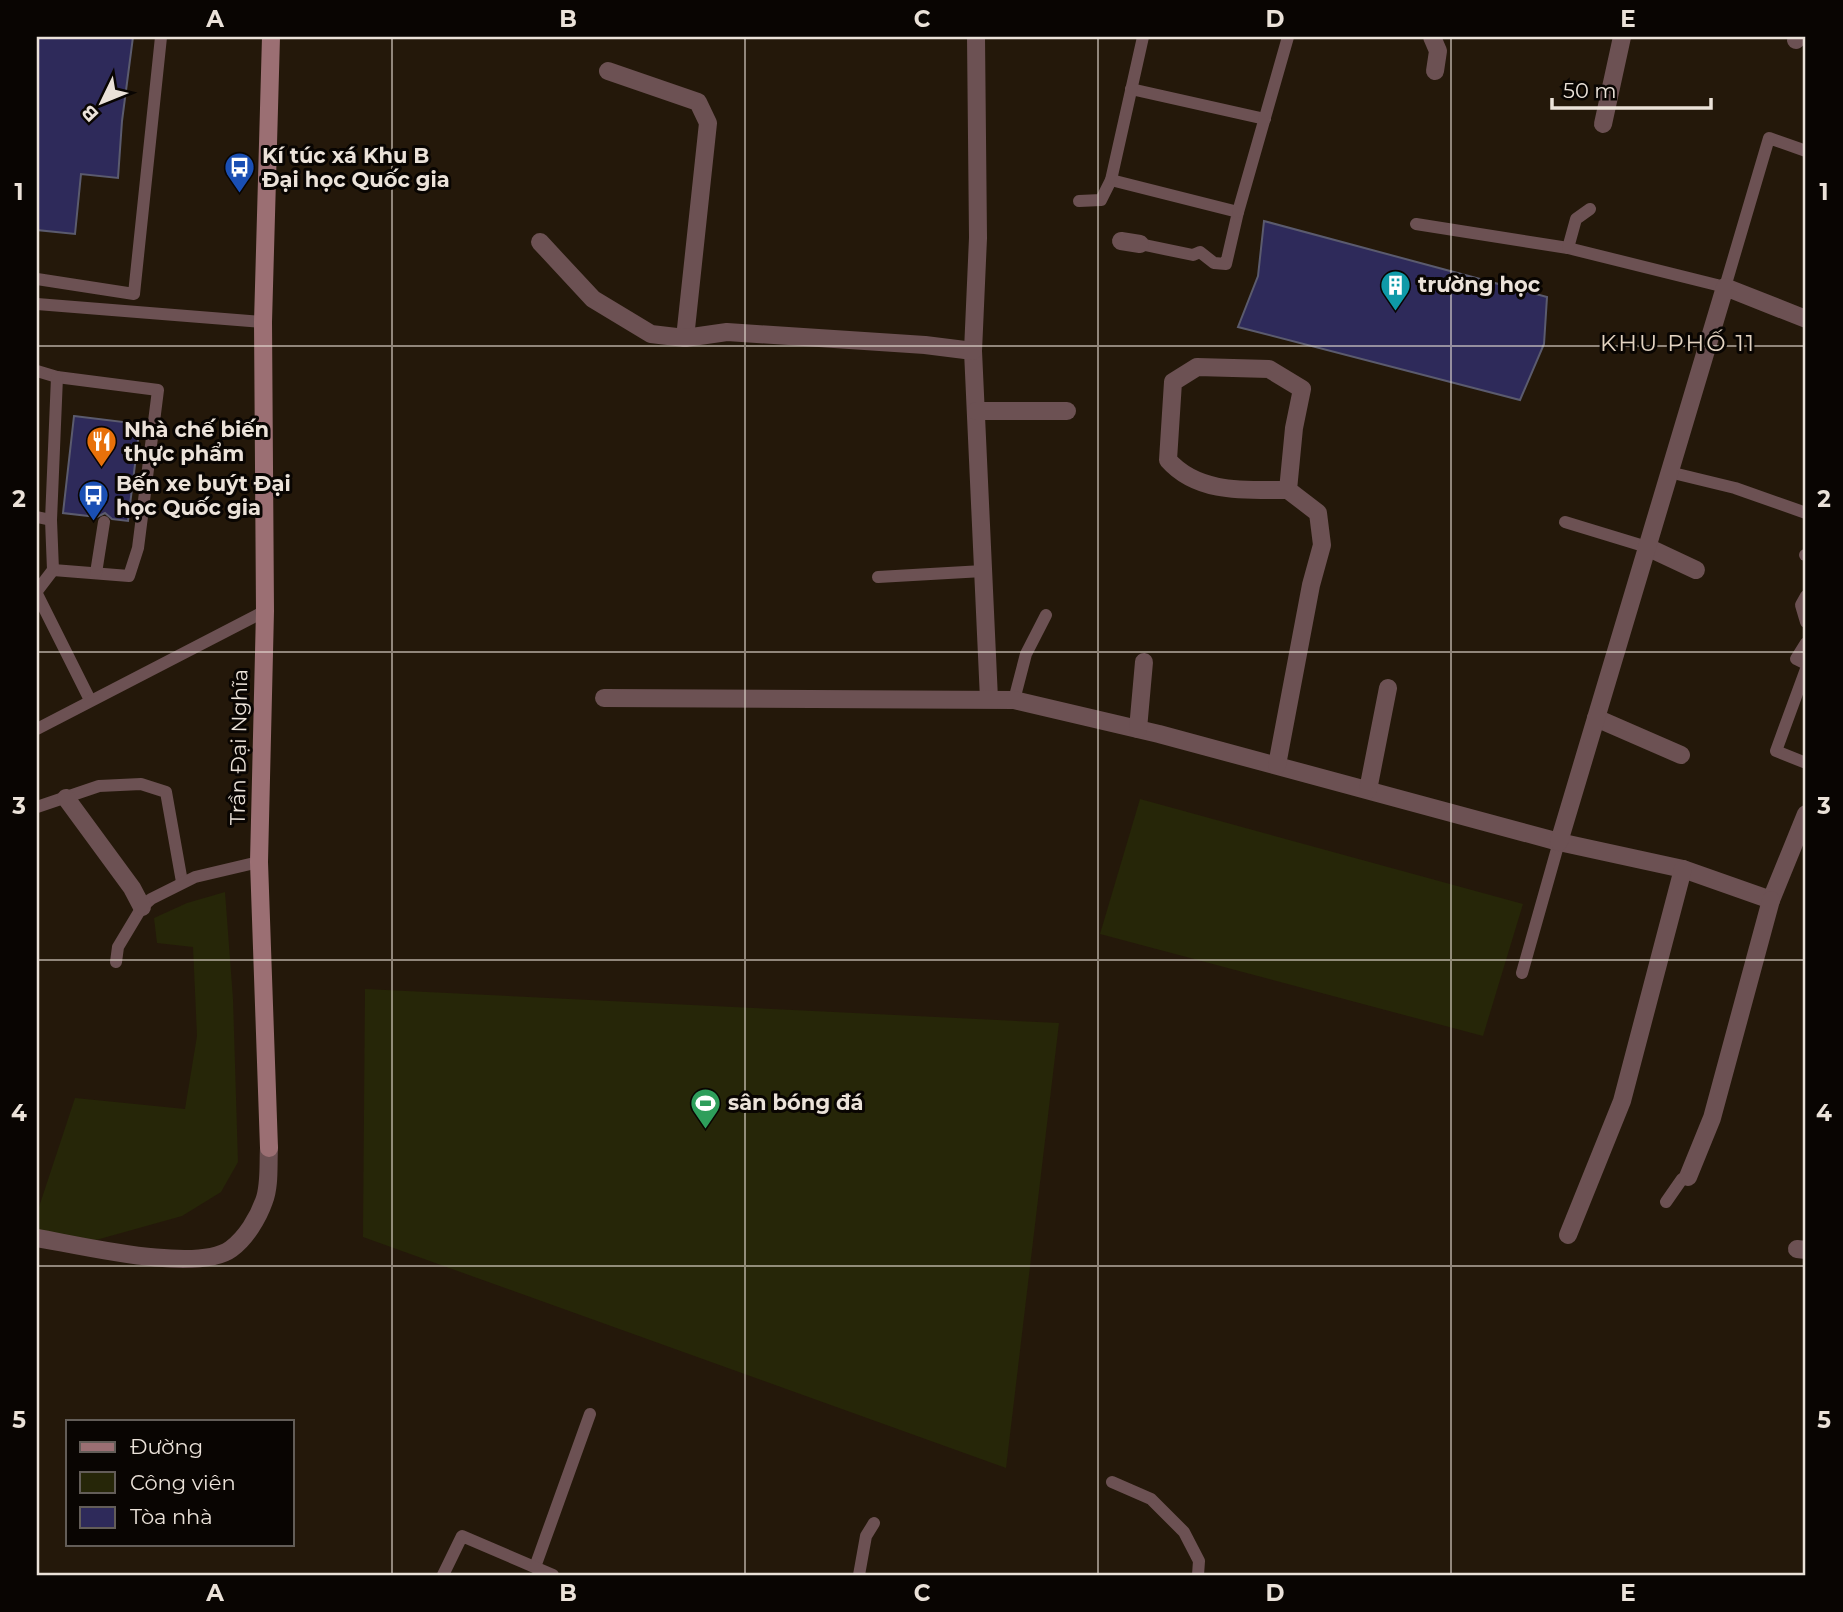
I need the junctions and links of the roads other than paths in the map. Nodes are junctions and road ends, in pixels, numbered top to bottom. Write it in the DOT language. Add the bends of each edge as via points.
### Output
graph roads {
  1 [pos="161,37"];
  2 [pos="271,37"];
  3 [pos="976,37"];
  4 [pos="1143,37"];
  5 [pos="1288,37"];
  6 [pos="1432,37"];
  7 [pos="1622,37"];
  8 [pos="608,71"];
  9 [pos="1435,71"];
  10 [pos="1131,89"];
  11 [pos="1265,119"];
  12 [pos="1603,124"];
  13 [pos="1806,151"];
  14 [pos="1111,180"];
  15 [pos="1079,201"];
  16 [pos="1590,209"];
  17 [pos="1238,212"];
  18 [pos="1416,224"];
  19 [pos="1121,241"];
  20 [pos="540,242"];
  21 [pos="1140,244"];
  22 [pos="1568,248"];
  23 [pos="37,279"];
  24 [pos="1725,287"];
  25 [pos="37,304"];
  26 [pos="1806,319"];
  27 [pos="263,322"];
  28 [pos="685,338"];
  29 [pos="972,351"];
  30 [pos="37,370"];
  31 [pos="57,377"];
  32 [pos="976,411"];
  33 [pos="1067,411"];
  34 [pos="1669,472"];
  35 [pos="1288,490"];
  36 [pos="1806,513"];
  37 [pos="37,517"];
  38 [pos="51,520"];
  39 [pos="104,522"];
  40 [pos="1565,522"];
  41 [pos="1647,547"];
  42 [pos="52,570"];
  43 [pos="1696,570"];
  44 [pos="983,571"];
  45 [pos="96,573"];
  46 [pos="878,577"];
  47 [pos="37,592"];
  48 [pos="1806,596"];
  49 [pos="265,611"];
  50 [pos="1046,615"];
  51 [pos="1806,622"];
  52 [pos="1806,643"];
  53 [pos="1144,662"];
  54 [pos="1806,666"];
  55 [pos="1388,688"];
  56 [pos="604,698"];
  57 [pos="989,699"];
  58 [pos="1014,699"];
  59 [pos="90,700"];
  60 [pos="1596,718"];
  61 [pos="37,729"];
  62 [pos="1138,729"];
  63 [pos="1681,755"];
  64 [pos="1806,763"];
  65 [pos="1277,765"];
  66 [pos="1368,790"];
  67 [pos="66,799"];
  68 [pos="37,807"];
  69 [pos="1806,814"];
  70 [pos="1559,842"];
  71 [pos="259,862"];
  72 [pos="1683,869"];
  73 [pos="182,882"];
  74 [pos="1771,900"];
  75 [pos="142,907"];
  76 [pos="116,961"];
  77 [pos="1522,973"];
  78 [pos="1688,1177"];
  79 [pos="1666,1202"];
  80 [pos="1568,1235"];
  81 [pos="37,1238"];
  82 [pos="590,1414"];
  83 [pos="1112,1482"];
  84 [pos="874,1523"];
  85 [pos="535,1567"];
  86 [pos="443,1575"];
  87 [pos="554,1575"];
  88 [pos="859,1575"];
  89 [pos="1198,1575"];
  1 -- 23 [label="lane" via="134,293"];
  2 -- 27 [label="street, Trần Đại Nghĩa"];
  3 -- 29 [label="street" via="978,238"];
  4 -- 10 [label="lane"];
  5 -- 11 [label="lane"];
  6 -- 9 [label="street" via="1438,51"];
  7 -- 12 [label="street"];
  8 -- 28 [label="street" via="698,102 708,123"];
  10 -- 11 [label="lane"];
  10 -- 14 [label="lane"];
  11 -- 17 [label="lane"];
  13 -- 24 [label="lane" via="1769,138"];
  14 -- 15 [label="lane" via="1101,200"];
  14 -- 17 [label="lane"];
  16 -- 22 [label="lane" via="1576,219"];
  17 -- 21 [label="lane" via="1226,264 1214,263 1200,252 1193,255"];
  18 -- 22 [label="lane"];
  19 -- 21 [label="street"];
  20 -- 28 [label="street" via="593,299 651,334"];
  22 -- 24 [label="lane"];
  24 -- 26 [label="street"];
  24 -- 34 [label="street"];
  25 -- 27 [label="lane"];
  27 -- 49 [label="street, Trần Đại Nghĩa"];
  28 -- 29 [label="street" via="727,332"];
  29 -- 32 [label="street"];
  30 -- 31 [label="lane"];
  31 -- 38 [label="lane"];
  31 -- 45 [label="lane" via="158,390 138,548 129,576"];
  32 -- 33 [label="street"];
  32 -- 44 [label="street"];
  34 -- 36 [label="lane" via="1735,488"];
  34 -- 41 [label="street"];
  35 -- 35 [label="street" via="1302,389 1269,369 1197,367 1173,382 1168,460 1176,468 1207,485"];
  35 -- 65 [label="street" via="1318,513 1322,545"];
  37 -- 38 [label="lane"];
  38 -- 42 [label="lane"];
  39 -- 45 [label="lane"];
  40 -- 41 [label="lane"];
  41 -- 43 [label="street"];
  41 -- 60 [label="street"];
  42 -- 45 [label="lane"];
  42 -- 47 [label="lane"];
  44 -- 46 [label="lane"];
  44 -- 57 [label="street"];
  47 -- 59 [label="lane"];
  48 -- 51 [label="lane" via="1801,605"];
  49 -- 59 [label="lane"];
  49 -- 71 [label="street, Trần Đại Nghĩa"];
  50 -- 58 [label="lane" via="1026,654"];
  52 -- 54 [label="lane" via="1796,659"];
  53 -- 62 [label="street"];
  54 -- 64 [label="lane" via="1776,751"];
  55 -- 66 [label="street"];
  56 -- 57 [label="street"];
  57 -- 58 [label="street"];
  58 -- 62 [label="street"];
  59 -- 61 [label="lane"];
  60 -- 63 [label="street"];
  60 -- 70 [label="street"];
  62 -- 65 [label="street"];
  65 -- 66 [label="street"];
  66 -- 70 [label="street"];
  67 -- 68 [label="lane"];
  67 -- 73 [label="lane" via="99,786 141,784 166,792"];
  67 -- 75 [label="street"];
  69 -- 74 [label="street"];
  70 -- 72 [label="street"];
  70 -- 77 [label="lane"];
  71 -- 73 [label="lane"];
  71 -- 81 [label="street, Trần Đại Nghĩa" via="269,1148 265,1199 249,1229 230,1250 174,1260"];
  72 -- 74 [label="street"];
  72 -- 80 [label="street" via="1622,1101"];
  73 -- 75 [label="lane"];
  74 -- 78 [label="street" via="1712,1118"];
  75 -- 76 [label="lane" via="118,947"];
  78 -- 79 [label="lane"];
  82 -- 85 [label="lane"];
  83 -- 89 [label="lane" via="1151,1499 1184,1532 1199,1561"];
  84 -- 88 [label="lane" via="866,1536"];
  85 -- 86 [label="lane" via="462,1536"];
  85 -- 87 [label="lane"];
}
